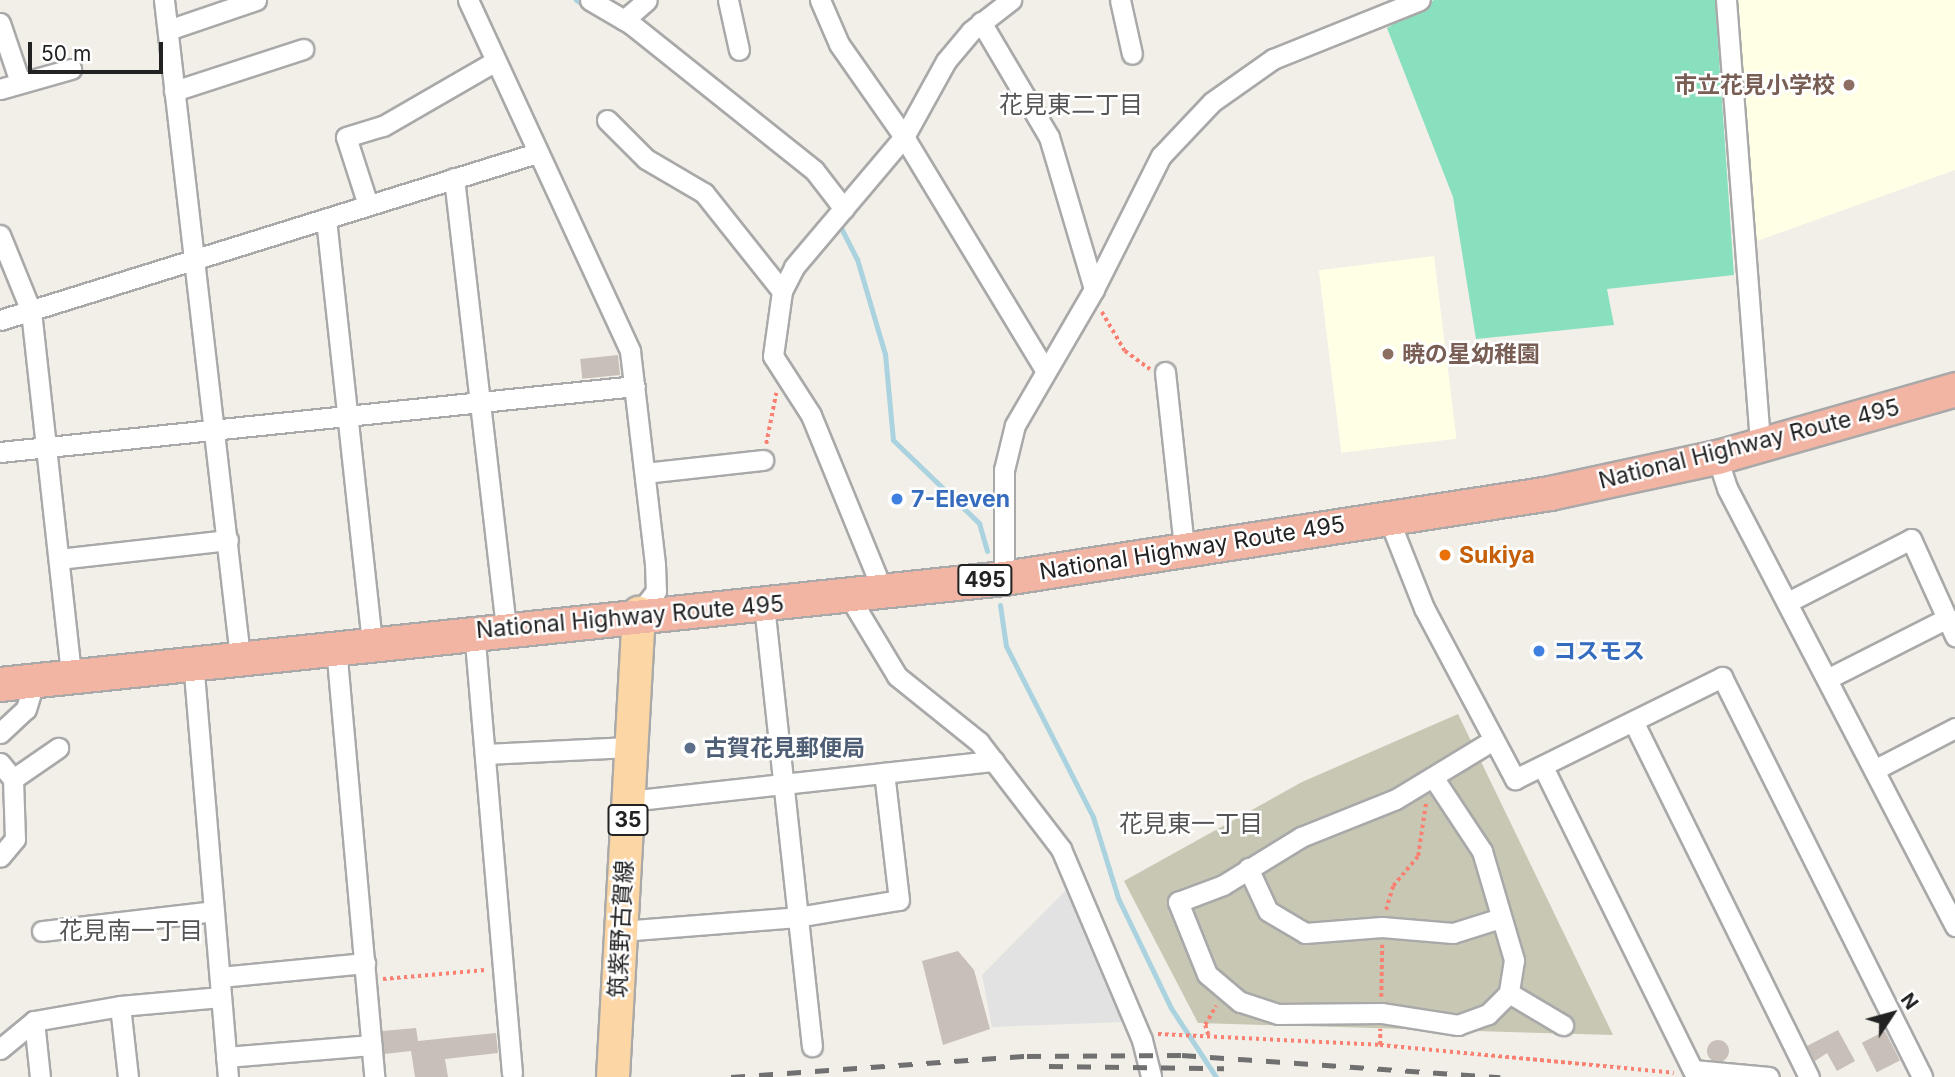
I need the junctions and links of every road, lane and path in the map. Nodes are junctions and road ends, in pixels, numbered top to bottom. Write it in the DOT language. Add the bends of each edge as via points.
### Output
graph roads {
  1 [pos="164,0"];
  2 [pos="256,0"];
  3 [pos="468,0"];
  4 [pos="590,0"];
  5 [pos="647,0"];
  6 [pos="728,0"];
  7 [pos="820,0"];
  8 [pos="1010,0"];
  9 [pos="1120,0"];
  10 [pos="1420,0"];
  11 [pos="1726,0"];
  12 [pos="624,20"];
  13 [pos="981,22"];
  14 [pos="0,23"];
  15 [pos="167,30"];
  16 [pos="303,49"];
  17 [pos="739,50"];
  18 [pos="1132,54"];
  19 [pos="494,62"];
  20 [pos="71,69"];
  21 [pos="20,82"];
  22 [pos="0,89"];
  23 [pos="174,91"];
  24 [pos="607,120"];
  25 [pos="904,136"];
  26 [pos="537,153"];
  27 [pos="454,178"];
  28 [pos="368,205"];
  29 [pos="844,209"];
  30 [pos="326,219"];
  31 [pos="0,235"];
  32 [pos="197,259"];
  33 [pos="1094,289"];
  34 [pos="782,291"];
  35 [pos="32,311"];
  36 [pos="0,320"];
  37 [pos="1045,370"];
  38 [pos="780,372"];
  39 [pos="1166,372"];
  40 [pos="635,386"];
  41 [pos="1955,389"];
  42 [pos="478,406"];
  43 [pos="347,419"];
  44 [pos="216,432"];
  45 [pos="1760,444"];
  46 [pos="47,449"];
  47 [pos="0,452"];
  48 [pos="1717,457"];
  49 [pos="763,460"];
  50 [pos="645,473"];
  51 [pos="1388,517"];
  52 [pos="228,540"];
  53 [pos="1184,548"];
  54 [pos="59,559"];
  55 [pos="1004,578"];
  56 [pos="884,594"];
  57 [pos="850,598"];
  58 [pos="1788,602"];
  59 [pos="764,605"];
  60 [pos="639,613"];
  61 [pos="506,627"];
  62 [pos="1951,627"];
  63 [pos="474,630"];
  64 [pos="372,643"];
  65 [pos="336,647"];
  66 [pos="240,657"];
  67 [pos="193,661"];
  68 [pos="71,676"];
  69 [pos="1827,679"];
  70 [pos="35,680"];
  71 [pos="0,684"];
  72 [pos="1634,723"];
  73 [pos="1955,728"];
  74 [pos="0,733"];
  75 [pos="1493,740"];
  76 [pos="630,747"];
  77 [pos="58,748"];
  78 [pos="485,754"];
  79 [pos="993,761"];
  80 [pos="0,763"];
  81 [pos="1543,767"];
  82 [pos="1874,770"];
  83 [pos="884,774"];
  84 [pos="1433,777"];
  85 [pos="13,779"];
  86 [pos="781,785"];
  87 [pos="629,800"];
  88 [pos="0,857"];
  89 [pos="1248,868"];
  90 [pos="214,911"];
  91 [pos="797,917"];
  92 [pos="1501,918"];
  93 [pos="1954,919"];
  94 [pos="1382,927"];
  95 [pos="42,931"];
  96 [pos="621,932"];
  97 [pos="504,968"];
  98 [pos="366,972"];
  99 [pos="220,977"];
  100 [pos="1509,993"];
  101 [pos="1228,995"];
  102 [pos="221,997"];
  103 [pos="120,1006"];
  104 [pos="1381,1013"];
  105 [pos="34,1021"];
  106 [pos="1563,1025"];
  107 [pos="1169,1035"];
  108 [pos="1205,1035"];
  109 [pos="372,1045"];
  110 [pos="813,1046"];
  111 [pos="0,1049"];
  112 [pos="227,1067"];
  113 [pos="1693,1070"];
  114 [pos="512,1073"];
  115 [pos="40,1077"];
  116 [pos="128,1077"];
  117 [pos="374,1077"];
  118 [pos="613,1077"];
  119 [pos="1151,1077"];
  120 [pos="1769,1077"];
  121 [pos="1809,1077"];
  122 [pos="1922,1077"];
  1 -- 15 [label="street"];
  2 -- 15 [label="street"];
  3 -- 19 [label="street"];
  4 -- 12 [label="street"];
  5 -- 12 [label="street"];
  6 -- 17 [label="street"];
  7 -- 25 [label="street" via="860,78"];
  8 -- 13 [label="street"];
  9 -- 18 [label="street"];
  10 -- 33 [label="street" via="1273,59 1212,102 1161,156"];
  11 -- 45 [label="street"];
  12 -- 29 [label="street" via="814,170"];
  13 -- 25 [label="street" via="946,61"];
  13 -- 33 [label="street" via="1049,138"];
  14 -- 21 [label="street"];
  15 -- 23 [label="street"];
  16 -- 23 [label="street"];
  19 -- 26 [label="street"];
  19 -- 28 [label="street" via="383,127 346,137"];
  20 -- 21 [label="street"];
  21 -- 22 [label="street"];
  23 -- 32 [label="street"];
  24 -- 34 [label="street" via="646,159 704,192"];
  25 -- 29 [label="street"];
  25 -- 37 [label="street"];
  26 -- 27 [label="street"];
  26 -- 40 [label="street" via="630,351"];
  27 -- 28 [label="street"];
  27 -- 42 [label="street"];
  28 -- 30 [label="street"];
  29 -- 34 [label="street" via="794,267"];
  30 -- 32 [label="street"];
  30 -- 43 [label="street"];
  31 -- 35 [label="street"];
  32 -- 35 [label="street"];
  32 -- 44 [label="street"];
  33 -- 37 [label="street"];
  33 -- 39 [label="path" via="1125,351 1136,363"];
  34 -- 38 [label="street" via="773,356"];
  35 -- 36 [label="street"];
  35 -- 46 [label="street"];
  37 -- 55 [label="street" via="1008,446 1000,536"];
  38 -- 49 [label="path"];
  38 -- 56 [label="street" via="811,415"];
  39 -- 53 [label="street"];
  40 -- 42 [label="street"];
  40 -- 50 [label="street"];
  41 -- 45 [label="highway, National Highway Route 495 / 495"];
  42 -- 43 [label="street"];
  42 -- 61 [label="street"];
  43 -- 44 [label="street"];
  43 -- 64 [label="street"];
  44 -- 46 [label="street"];
  44 -- 52 [label="street"];
  45 -- 48 [label="highway, National Highway Route 495 / 495"];
  46 -- 47 [label="street"];
  46 -- 54 [label="street"];
  48 -- 51 [label="highway, National Highway Route 495 / 495" via="1550,493"];
  48 -- 58 [label="street" via="1727,488"];
  49 -- 50 [label="street"];
  50 -- 60 [label="street" via="656,591"];
  51 -- 53 [label="highway, National Highway Route 495 / 495"];
  51 -- 75 [label="street" via="1424,608"];
  52 -- 54 [label="street"];
  52 -- 66 [label="street"];
  53 -- 55 [label="highway, National Highway Route 495 / 495"];
  54 -- 68 [label="street"];
  55 -- 56 [label="highway, National Highway Route 495 / 495"];
  56 -- 57 [label="highway, National Highway Route 495 / 495"];
  57 -- 59 [label="highway, National Highway Route 495 / 495"];
  57 -- 79 [label="street" via="897,676"];
  58 -- 62 [label="street" via="1912,539"];
  58 -- 69 [label="street"];
  59 -- 60 [label="highway, National Highway Route 495 / 495"];
  59 -- 86 [label="street"];
  60 -- 61 [label="highway, National Highway Route 495 / 495"];
  60 -- 76 [label="main road, 筑紫野古賀線 / 35"];
  61 -- 63 [label="highway, National Highway Route 495 / 495"];
  62 -- 69 [label="street"];
  63 -- 64 [label="highway, National Highway Route 495 / 495"];
  63 -- 78 [label="street"];
  64 -- 65 [label="highway, National Highway Route 495 / 495"];
  65 -- 66 [label="highway, National Highway Route 495 / 495"];
  65 -- 98 [label="street"];
  66 -- 67 [label="highway, National Highway Route 495 / 495"];
  67 -- 68 [label="highway, National Highway Route 495 / 495"];
  67 -- 90 [label="street"];
  68 -- 70 [label="highway, National Highway Route 495 / 495"];
  69 -- 82 [label="street"];
  70 -- 71 [label="highway, National Highway Route 495 / 495"];
  70 -- 74 [label="street" via="26,709"];
  72 -- 81 [label="street"];
  72 -- 121 [label="street"];
  72 -- 122 [label="street" via="1722,677"];
  73 -- 82 [label="street"];
  75 -- 81 [label="street" via="1515,779"];
  75 -- 84 [label="street"];
  76 -- 78 [label="street"];
  76 -- 87 [label="main road, 筑紫野古賀線 / 35"];
  77 -- 85 [label="street"];
  78 -- 97 [label="street"];
  79 -- 83 [label="street"];
  79 -- 119 [label="street" via="1061,849 1080,886"];
  80 -- 85 [label="street"];
  81 -- 113 [label="street"];
  82 -- 93 [label="street"];
  83 -- 86 [label="street"];
  83 -- 91 [label="street" via="899,900"];
  84 -- 89 [label="street"];
  84 -- 92 [label="street" via="1482,851"];
  84 -- 94 [label="path" via="1418,856 1393,886"];
  85 -- 88 [label="street" via="15,839"];
  86 -- 87 [label="street"];
  86 -- 91 [label="street"];
  87 -- 96 [label="main road, 筑紫野古賀線 / 35"];
  89 -- 94 [label="street" via="1268,911 1305,933"];
  89 -- 101 [label="street" via="1178,902 1195,955"];
  90 -- 95 [label="street"];
  90 -- 99 [label="street"];
  91 -- 96 [label="street"];
  91 -- 110 [label="street"];
  92 -- 94 [label="street" via="1453,933"];
  92 -- 100 [label="street" via="1514,960"];
  94 -- 104 [label="path"];
  96 -- 118 [label="main road, 筑紫野古賀線 / 35"];
  97 -- 98 [label="path"];
  97 -- 114 [label="street"];
  98 -- 99 [label="street"];
  98 -- 109 [label="street"];
  99 -- 102 [label="street"];
  100 -- 104 [label="street" via="1474,1023"];
  100 -- 106 [label="street"];
  101 -- 104 [label="street" via="1278,1014"];
  101 -- 108 [label="path" via="1209,1013"];
  102 -- 103 [label="street"];
  102 -- 112 [label="street"];
  103 -- 105 [label="street"];
  103 -- 116 [label="street"];
  105 -- 111 [label="street"];
  105 -- 115 [label="street"];
  107 -- 108 [label="path"];
  108 -- 113 [label="path"];
  109 -- 112 [label="street"];
  109 -- 117 [label="street"];
  113 -- 120 [label="street"];
}
